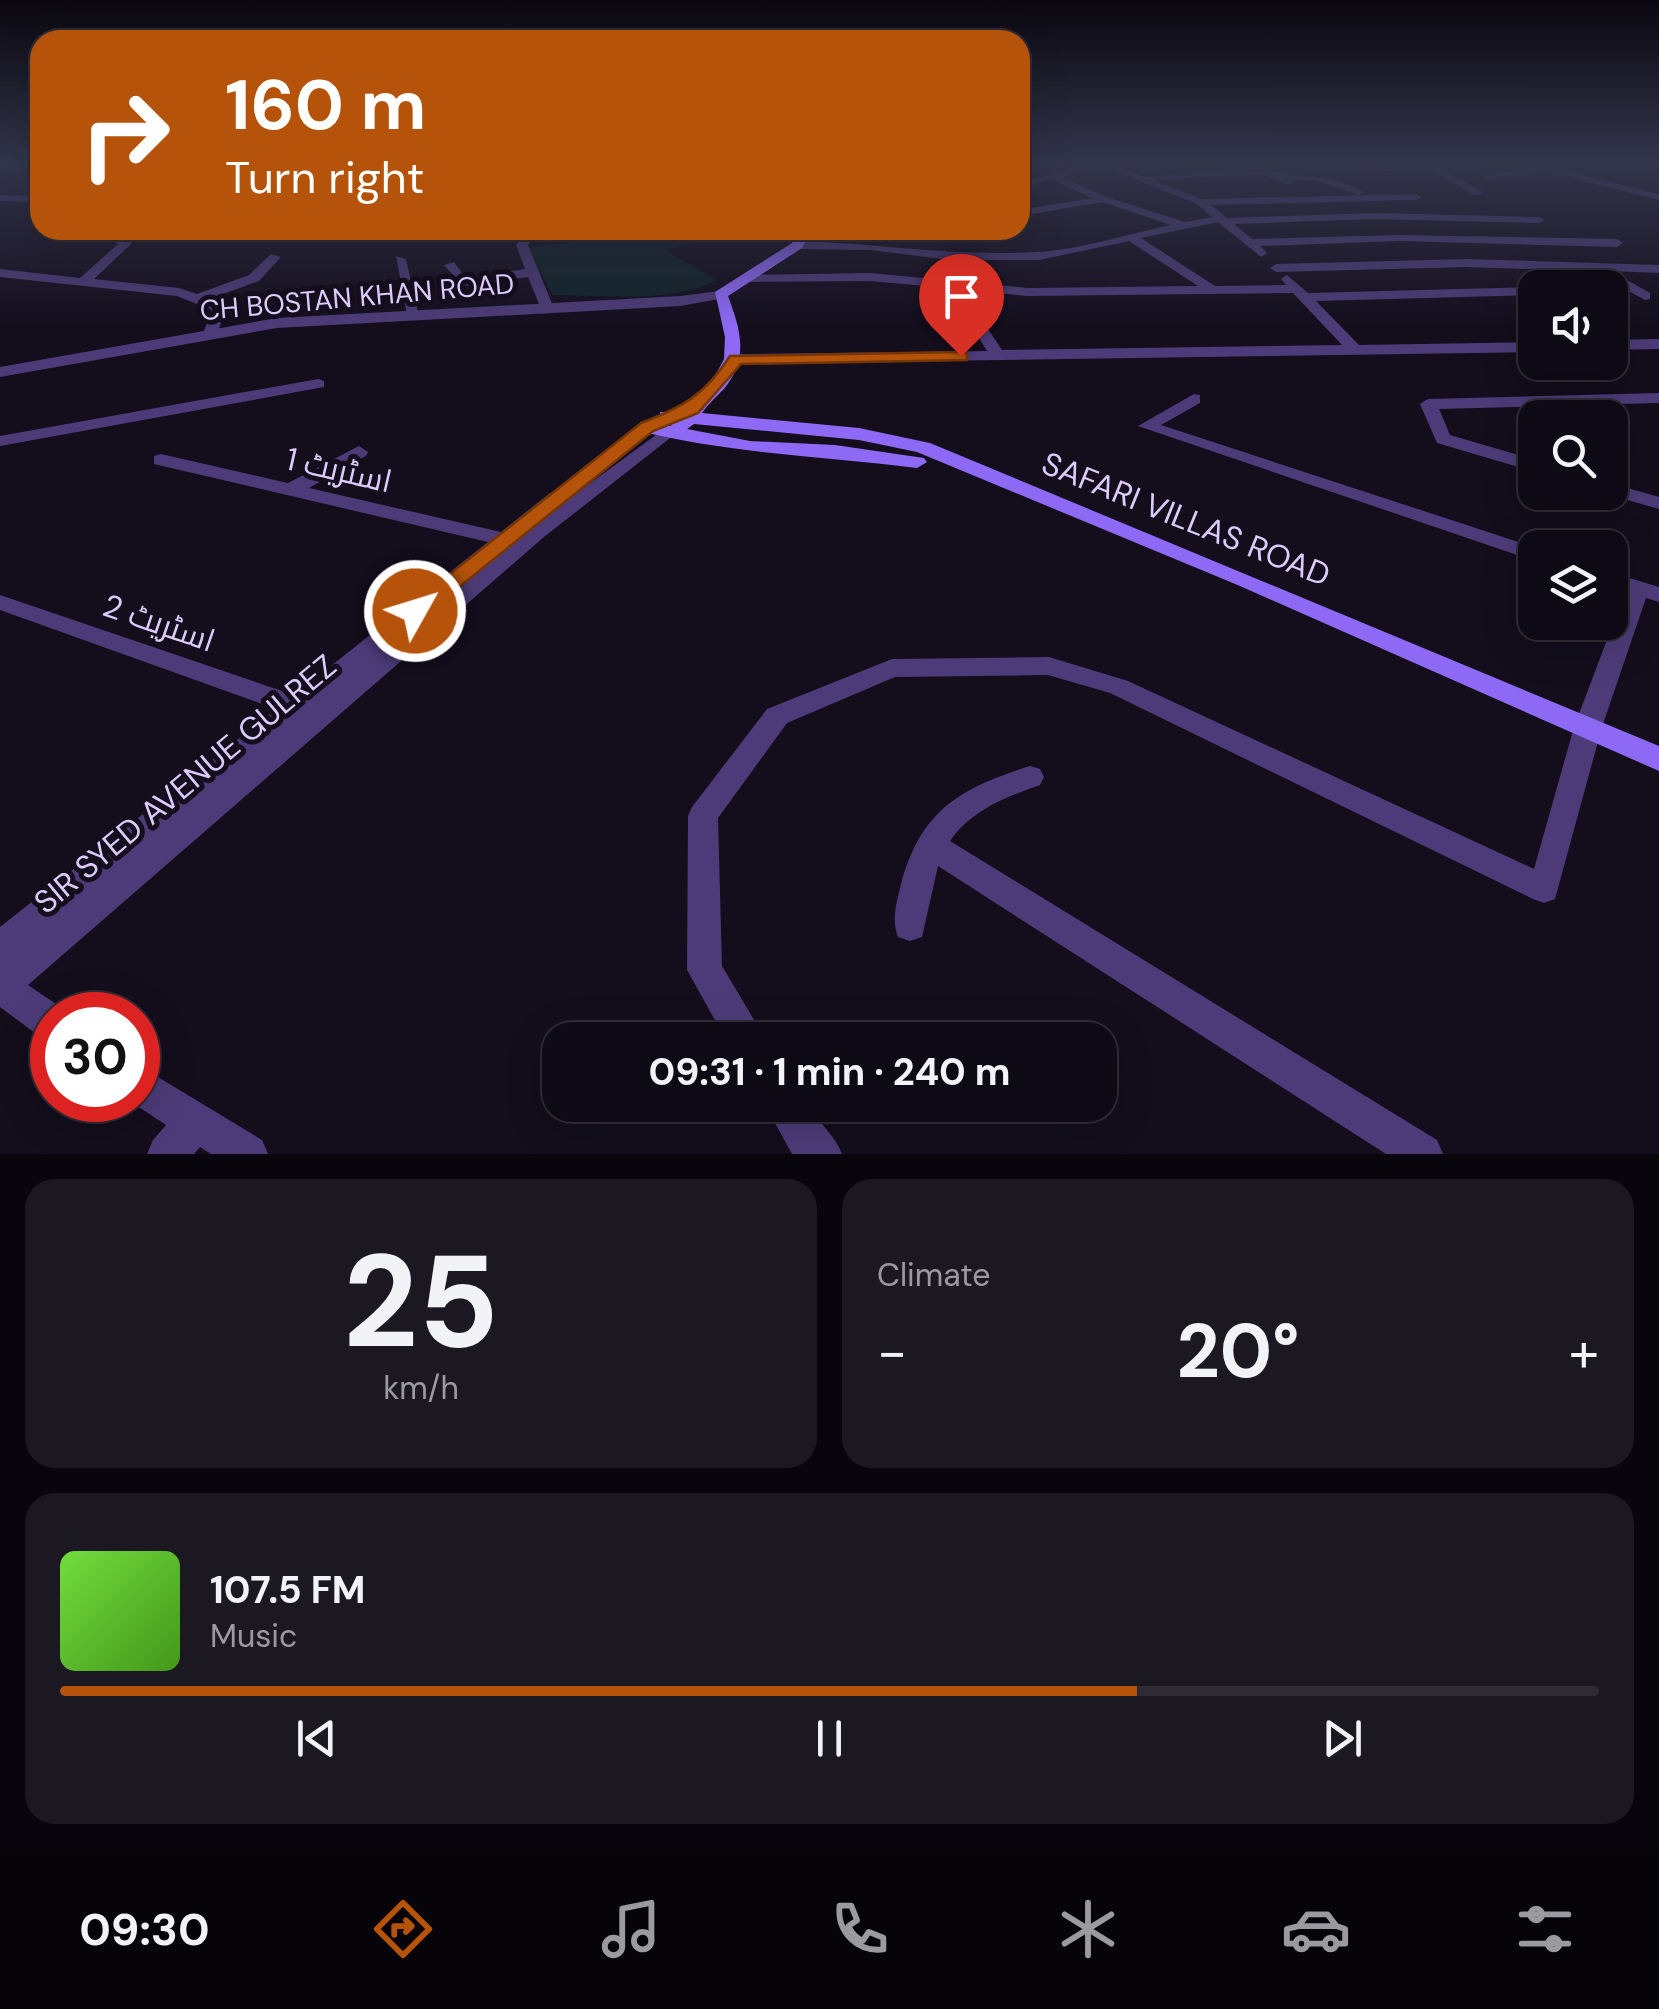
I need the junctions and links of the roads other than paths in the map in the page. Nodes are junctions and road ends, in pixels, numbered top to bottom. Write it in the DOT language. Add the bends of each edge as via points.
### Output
graph roads {
  1 [pos="1164,219"];
  2 [pos="1267,219"];
  3 [pos="1493,219"];
  4 [pos="1224,220"];
  5 [pos="1540,220"];
  6 [pos="1183,225"];
  7 [pos="1131,236"];
  8 [pos="120,240"];
  9 [pos="526,240"];
  10 [pos="798,240"];
  11 [pos="825,240"];
  12 [pos="1252,243"];
  13 [pos="1617,243"];
  14 [pos="276,257"];
  15 [pos="400,259"];
  16 [pos="450,265"];
  17 [pos="1593,266"];
  18 [pos="1276,268"];
  19 [pos="1659,269"];
  20 [pos="1600,270"];
  21 [pos="534,272"];
  22 [pos="0,273"];
  23 [pos="86,279"];
  24 [pos="750,279"];
  25 [pos="952,286"];
  26 [pos="1628,286"];
  27 [pos="1214,291"];
  28 [pos="1518,291"];
  29 [pos="1302,293"];
  30 [pos="720,295"];
  31 [pos="1628,295"];
  32 [pos="199,298"];
  33 [pos="546,306"];
  34 [pos="414,314"];
  35 [pos="211,331"];
  36 [pos="1659,344"];
  37 [pos="1628,345"];
  38 [pos="1518,347"];
  39 [pos="1356,351"];
  40 [pos="998,356"];
  41 [pos="736,359"];
  42 [pos="0,372"];
  43 [pos="318,384"];
  44 [pos="1659,398"];
  45 [pos="1194,399"];
  46 [pos="1582,400"];
  47 [pos="1518,402"];
  48 [pos="673,420"];
  49 [pos="0,441"];
  50 [pos="359,452"];
  51 [pos="161,460"];
  52 [pos="1518,461"];
  53 [pos="292,490"];
  54 [pos="1628,495"];
  55 [pos="1659,504"];
  56 [pos="504,539"];
  57 [pos="1518,548"];
  58 [pos="1649,592"];
  59 [pos="0,602"];
  60 [pos="296,706"];
  61 [pos="1588,727"];
  62 [pos="1659,758"];
  63 [pos="1030,777"];
  64 [pos="930,845"];
  65 [pos="910,926"];
  66 [pos="0,948"];
  67 [pos="0,986"];
  68 [pos="30,1008"];
  69 [pos="735,1022"];
  70 [pos="160,1100"];
  71 [pos="796,1122"];
  72 [pos="194,1124"];
  73 [pos="168,1154"];
  74 [pos="248,1154"];
  75 [pos="822,1154"];
  76 [pos="1423,1154"];
  1 -- 6 [label="street"];
  2 -- 4 [label="street"];
  3 -- 5 [label="street"];
  4 -- 6 [label="street"];
  4 -- 12 [label="street"];
  6 -- 7 [label="street"];
  7 -- 11 [label="street" via="1039,256 951,256"];
  7 -- 27 [label="street"];
  8 -- 23 [label="street" via="126,243"];
  9 -- 21 [label="street" via="522,245"];
  10 -- 24 [label="main road"];
  12 -- 13 [label="street"];
  12 -- 18 [label="street"];
  14 -- 32 [label="street" via="254,278"];
  15 -- 34 [label="street"];
  16 -- 21 [label="street" via="464,282"];
  17 -- 18 [label="street"];
  17 -- 19 [label="street"];
  17 -- 20 [label="street"];
  18 -- 29 [label="street"];
  21 -- 33 [label="street"];
  22 -- 23 [label="street"];
  23 -- 32 [label="street"];
  24 -- 25 [label="street" via="870,277"];
  24 -- 30 [label="main road"];
  25 -- 27 [label="street"];
  25 -- 40 [label="street"];
  26 -- 31 [label="street" via="1645,296"];
  27 -- 29 [label="street"];
  28 -- 29 [label="street"];
  29 -- 39 [label="street"];
  30 -- 33 [label="street, CH BOSTAN KHAN ROAD"];
  30 -- 41 [label="main road"];
  32 -- 35 [label="street" via="220,308"];
  33 -- 34 [label="street, CH BOSTAN KHAN ROAD"];
  34 -- 35 [label="street, CH BOSTAN KHAN ROAD"];
  35 -- 42 [label="street, CH BOSTAN KHAN ROAD"];
  36 -- 37 [label="street"];
  38 -- 39 [label="street"];
  39 -- 40 [label="street"];
  40 -- 41 [label="street"];
  41 -- 48 [label="main road, SIR SYED AVENUE GULREZ" via="725,378"];
  43 -- 49 [label="street"];
  44 -- 46 [label="street"];
  45 -- 57 [label="street" via="1147,426"];
  47 -- 52 [label="street" via="1428,404 1443,439"];
  48 -- 56 [label="street, SIR SYED AVENUE GULREZ"];
  48 -- 61 [label="main road, SAFARI VILLAS ROAD" via="750,447 921,462 1019,489"];
  48 -- 67 [label="street, SIR SYED AVENUE GULREZ"];
  50 -- 53 [label="street"];
  51 -- 53 [label="street, اسٹریٹ 1"];
  53 -- 56 [label="street, اسٹریٹ 1"];
  54 -- 55 [label="street"];
  56 -- 60 [label="street, SIR SYED AVENUE GULREZ"];
  58 -- 61 [label="street"];
  59 -- 60 [label="street, اسٹریٹ 2"];
  60 -- 66 [label="street, SIR SYED AVENUE GULREZ"];
  61 -- 62 [label="main road, SAFARI VILLAS ROAD"];
  61 -- 69 [label="street" via="1544,889 1119,686 1049,666 892,668 777,716 703,816 705,970"];
  63 -- 64 [label="street" via="980,792"];
  64 -- 65 [label="street"];
  64 -- 76 [label="street"];
  67 -- 68 [label="street"];
  70 -- 72 [label="street"];
  71 -- 75 [label="street"];
  72 -- 73 [label="street"];
  72 -- 74 [label="street"];
}
